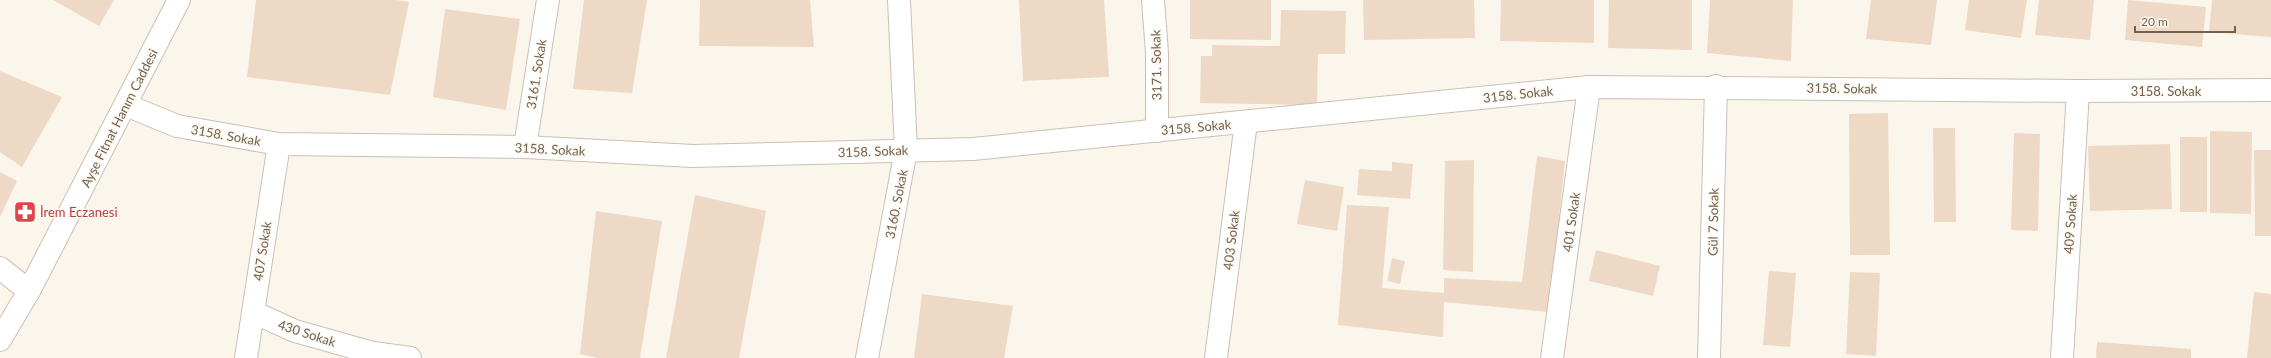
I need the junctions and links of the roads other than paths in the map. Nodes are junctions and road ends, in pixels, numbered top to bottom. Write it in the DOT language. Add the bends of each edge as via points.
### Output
graph roads {
  1 [pos="179,0"];
  2 [pos="548,0"];
  3 [pos="899,0"];
  4 [pos="1153,0"];
  5 [pos="1589,86"];
  6 [pos="1716,86"];
  7 [pos="2271,90"];
  8 [pos="2078,91"];
  9 [pos="126,105"];
  10 [pos="1246,122"];
  11 [pos="1157,131"];
  12 [pos="279,144"];
  13 [pos="525,147"];
  14 [pos="906,150"];
  15 [pos="0,268"];
  16 [pos="29,292"];
  17 [pos="253,312"];
  18 [pos="0,340"];
  19 [pos="246,358"];
  20 [pos="410,358"];
  21 [pos="867,358"];
  22 [pos="1216,358"];
  23 [pos="1552,358"];
  24 [pos="1709,358"];
  25 [pos="2062,358"];
  1 -- 9 [label="street, Ayşe Fitnat Hanım Caddesi"];
  2 -- 13 [label="street, 3161. Sokak"];
  3 -- 14 [label="street, 3160. Sokak"];
  4 -- 11 [label="street, 3171. Sokak" via="1157,53"];
  5 -- 6 [label="street, 3158. Sokak"];
  5 -- 10 [label="street, 3158. Sokak"];
  5 -- 23 [label="street, 401 Sokak"];
  6 -- 8 [label="street, 3158. Sokak"];
  6 -- 24 [label="street, Gül 7 Sokak"];
  7 -- 8 [label="street, 3158. Sokak"];
  8 -- 25 [label="street, 409 Sokak"];
  9 -- 12 [label="street, 3158. Sokak" via="177,126"];
  9 -- 16 [label="street, Ayşe Fitnat Hanım Caddesi"];
  10 -- 11 [label="street, 3158. Sokak"];
  10 -- 22 [label="street, 403 Sokak"];
  11 -- 14 [label="street, 3158. Sokak" via="973,149"];
  12 -- 13 [label="street, 3158. Sokak"];
  12 -- 17 [label="street, 407 Sokak"];
  13 -- 14 [label="street, 3158. Sokak" via="693,156"];
  14 -- 21 [label="street, 3160. Sokak"];
  15 -- 16 [label="street"];
  16 -- 18 [label="street, Ayşe Fitnat Hanım Caddesi"];
  17 -- 19 [label="street, 407 Sokak"];
  17 -- 20 [label="street, 430 Sokak" via="295,332 373,353"];
}
